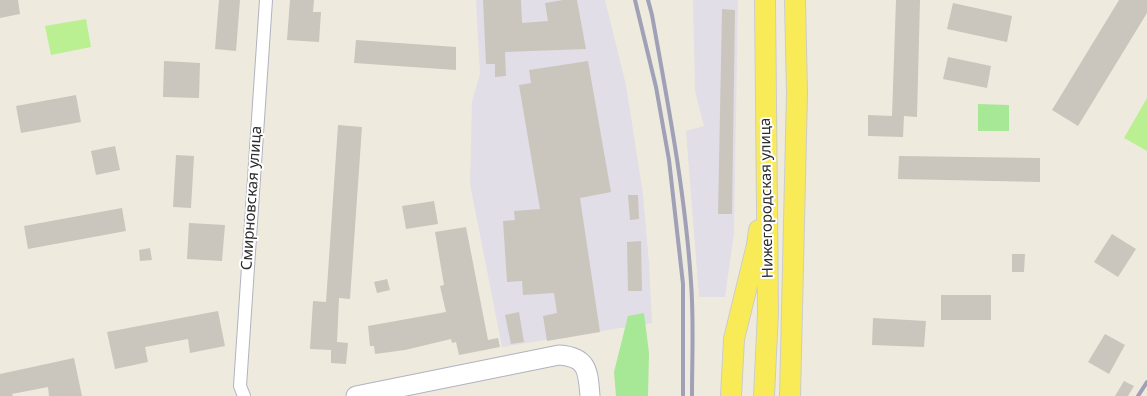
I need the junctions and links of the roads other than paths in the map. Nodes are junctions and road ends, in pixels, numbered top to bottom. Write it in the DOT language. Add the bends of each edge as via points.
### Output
graph roads {
  1 [pos="266,0"];
  2 [pos="765,0"];
  3 [pos="795,0"];
  4 [pos="805,0"];
  5 [pos="797,93"];
  6 [pos="767,166"];
  7 [pos="792,355"];
  8 [pos="731,392"];
  9 [pos="244,396"];
  10 [pos="356,396"];
  11 [pos="590,396"];
  12 [pos="764,396"];
  13 [pos="790,396"];
  14 [pos="797,396"];
  1 -- 9 [label="street, Смирновская улица" via="240,386"];
  2 -- 6 [label="main road, Нижегородская улица"];
  3 -- 5 [label="main road, Нижегородская улица"];
  4 -- 5 [label="street"];
  5 -- 7 [label="main road, Нижегородская улица"];
  6 -- 8 [label="main road" via="757,245 734,339"];
  6 -- 12 [label="main road, Нижегородская улица" via="768,312"];
  7 -- 13 [label="main road, Нижегородская улица"];
  7 -- 14 [label="main road"];
  10 -- 11 [label="street" via="560,355 572,356 584,364"];
}
